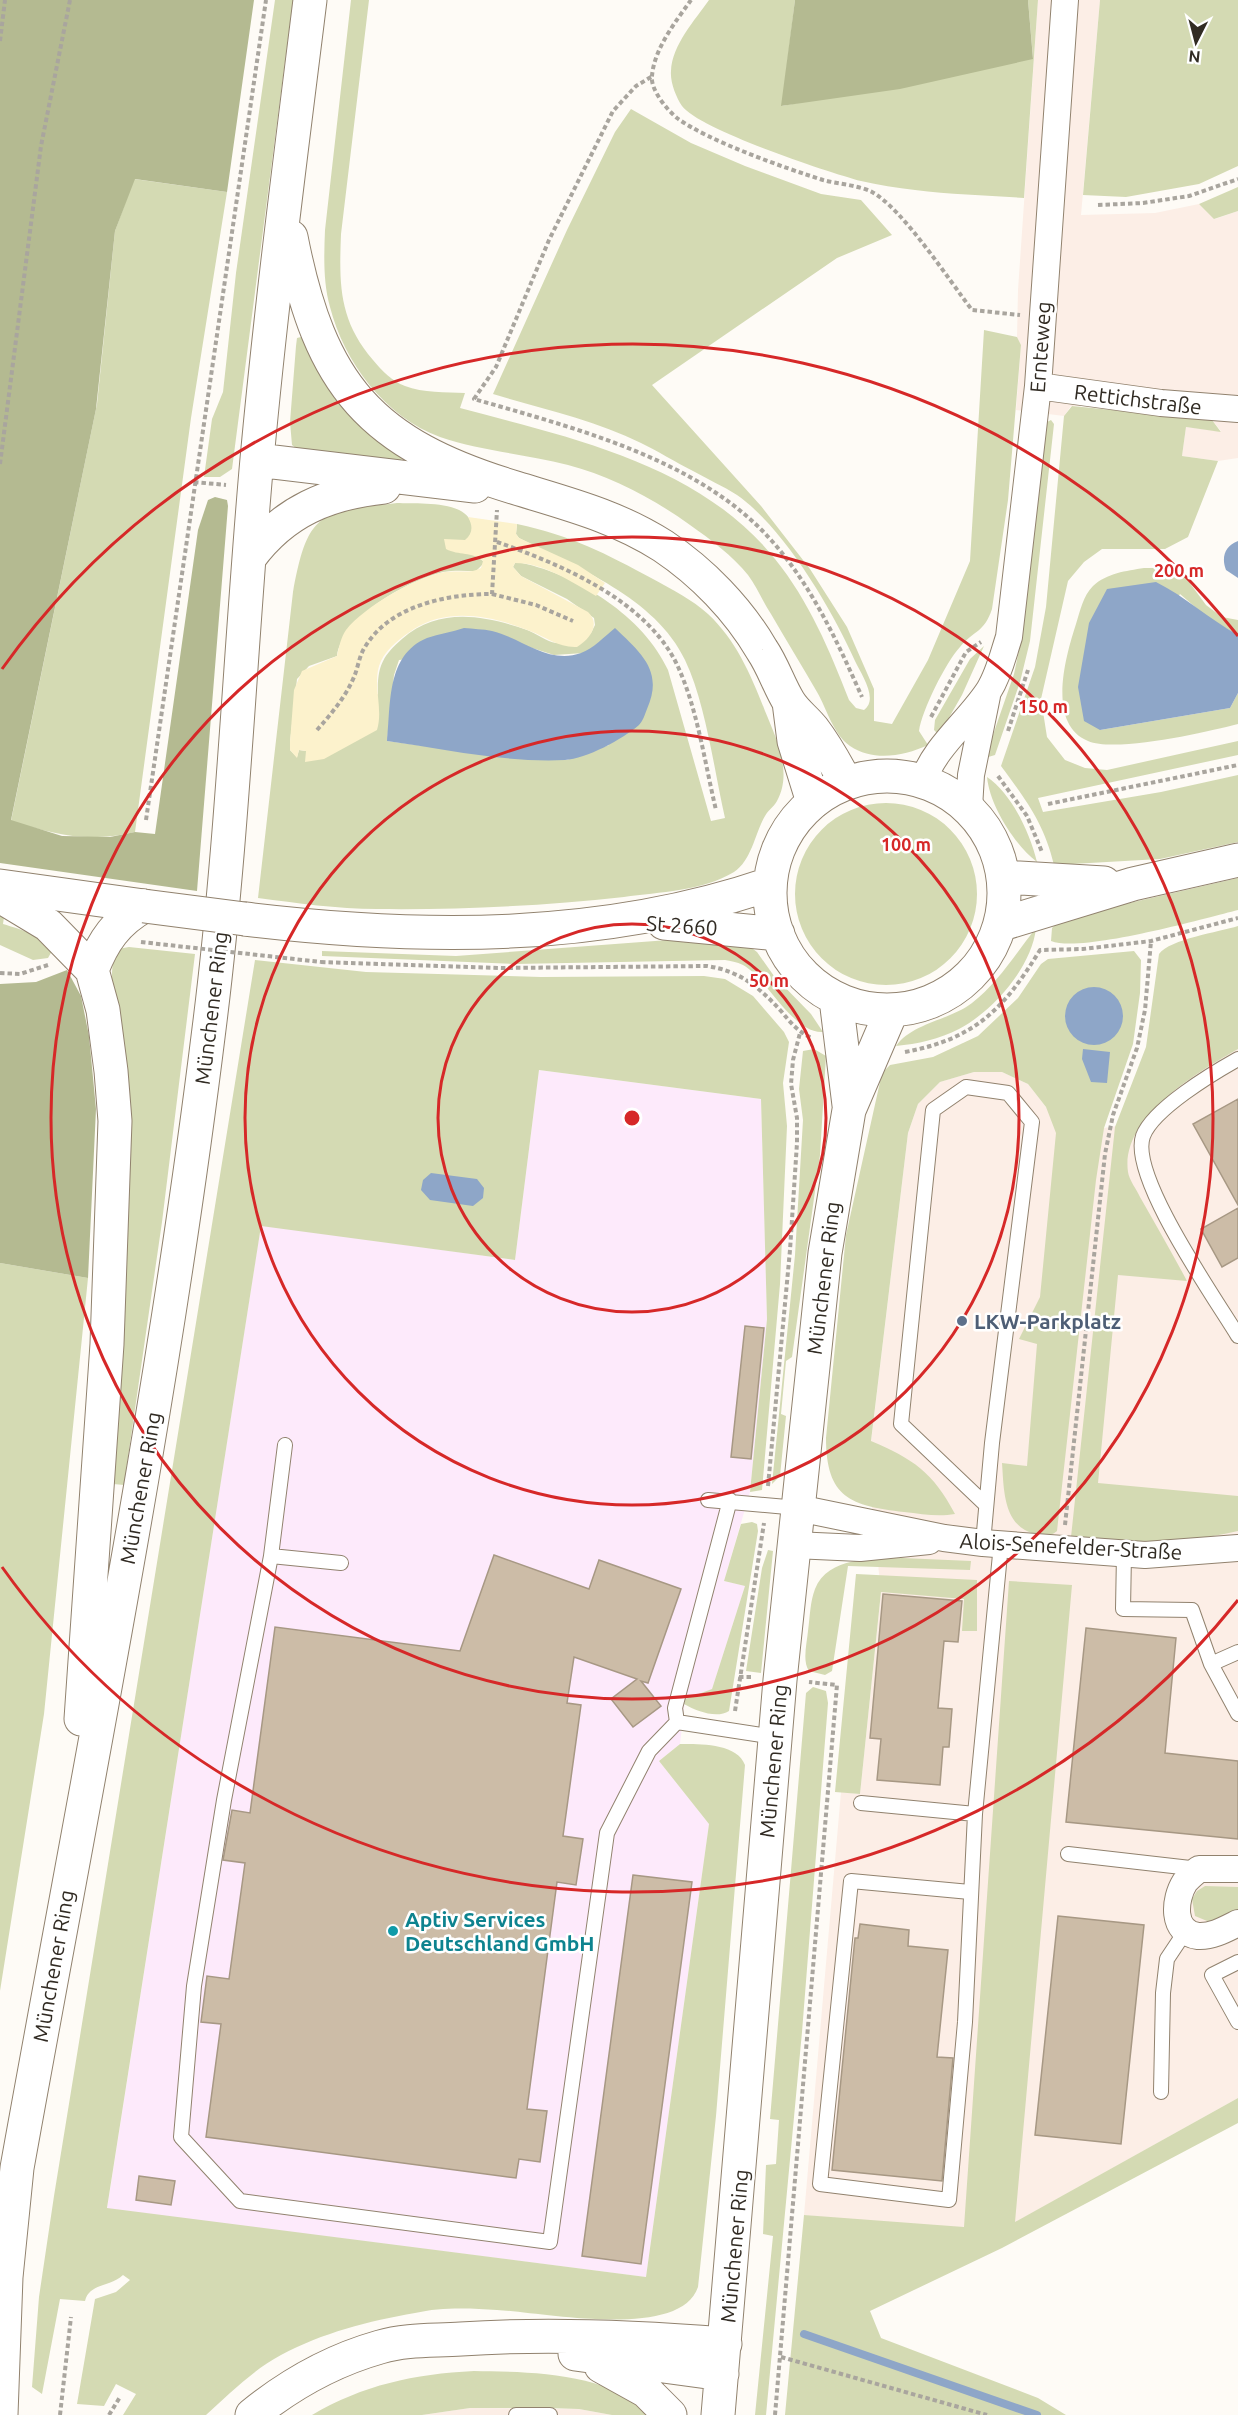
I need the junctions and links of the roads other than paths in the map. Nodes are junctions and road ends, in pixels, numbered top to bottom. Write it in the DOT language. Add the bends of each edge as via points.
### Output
graph roads {
  1 [pos="310,0"];
  2 [pos="1065,0"];
  3 [pos="285,200"];
  4 [pos="1038,386"];
  5 [pos="1238,409"];
  6 [pos="257,460"];
  7 [pos="442,482"];
  8 [pos="551,498"];
  9 [pos="250,557"];
  10 [pos="989,690"];
  11 [pos="789,702"];
  12 [pos="922,781"];
  13 [pos="846,783"];
  14 [pos="813,802"];
  15 [pos="969,808"];
  16 [pos="1238,860"];
  17 [pos="1004,877"];
  18 [pos="770,884"];
  19 [pos="1133,884"];
  20 [pos="0,885"];
  21 [pos="0,896"];
  22 [pos="144,906"];
  23 [pos="626,921"];
  24 [pos="1002,924"];
  25 [pos="777,934"];
  26 [pos="92,970"];
  27 [pos="836,999"];
  28 [pos="892,1010"];
  29 [pos="858,1050"];
  30 [pos="1238,1059"];
  31 [pos="1238,1336"];
  32 [pos="285,1445"];
  33 [pos="708,1500"];
  34 [pos="730,1500"];
  35 [pos="986,1505"];
  36 [pos="782,1506"];
  37 [pos="944,1538"];
  38 [pos="992,1544"];
  39 [pos="794,1545"];
  40 [pos="1124,1554"];
  41 [pos="1236,1554"];
  42 [pos="271,1556"];
  43 [pos="340,1563"];
  44 [pos="1238,1652"];
  45 [pos="1210,1664"];
  46 [pos="1238,1714"];
  47 [pos="677,1722"];
  48 [pos="775,1737"];
  49 [pos="861,1803"];
  50 [pos="975,1814"];
  51 [pos="1068,1854"];
  52 [pos="71,1866"];
  53 [pos="1199,1869"];
  54 [pos="1238,1869"];
  55 [pos="970,1892"];
  56 [pos="1238,1923"];
  57 [pos="1185,1932"];
  58 [pos="1238,1962"];
  59 [pos="1238,2022"];
  60 [pos="1161,2092"];
  61 [pos="17,2168"];
  62 [pos="0,2225"];
  63 [pos="458,2339"];
  64 [pos="544,2350"];
  65 [pos="724,2359"];
  66 [pos="1,2415"];
  67 [pos="252,2415"];
  68 [pos="516,2415"];
  69 [pos="550,2415"];
  70 [pos="670,2415"];
  71 [pos="718,2415"];
  1 -- 3 [label="main road, Münchener Ring"];
  2 -- 4 [label="street, Ernteweg"];
  3 -- 6 [label="main road, Münchener Ring"];
  3 -- 8 [label="main road" via="310,313 354,399 388,431 437,458"];
  4 -- 5 [label="street, Rettichstraße"];
  4 -- 10 [label="street, Ernteweg" via="1012,617 1000,667"];
  6 -- 7 [label="main road"];
  6 -- 9 [label="main road, Münchener Ring"];
  7 -- 8 [label="main road"];
  7 -- 9 [label="main road" via="364,489 327,497 284,521"];
  8 -- 11 [label="main road" via="621,523 664,547 697,573 762,648"];
  9 -- 52 [label="main road, Münchener Ring" via="224,900 202,1082 151,1425"];
  10 -- 12 [label="street, Ernteweg" via="936,756"];
  10 -- 15 [label="street, Ernteweg" via="972,767"];
  11 -- 13 [label="main road" via="826,747"];
  11 -- 14 [label="main road" via="794,741"];
  12 -- 13 [label="main road" via="883,776"];
  12 -- 15 [label="main road" via="949,793"];
  13 -- 14 [label="main road"];
  14 -- 18 [label="main road" via="785,836"];
  15 -- 17 [label="main road" via="989,834"];
  16 -- 19 [label="main road"];
  17 -- 19 [label="main road"];
  17 -- 24 [label="main road"];
  18 -- 23 [label="main road, St 2660"];
  18 -- 25 [label="main road"];
  19 -- 24 [label="main road"];
  20 -- 22 [label="main road, St 2660"];
  21 -- 26 [label="main road" via="48,925"];
  22 -- 23 [label="main road, St 2660, bridge" via="325,929 398,933 493,932"];
  22 -- 26 [label="main road" via="107,937"];
  23 -- 25 [label="main road, St 2660"];
  24 -- 28 [label="main road" via="989,953 962,984 928,1003"];
  25 -- 27 [label="main road" via="802,974"];
  26 -- 52 [label="main road" via="107,1034 115,1121 105,1379"];
  27 -- 28 [label="main road" via="859,1007"];
  27 -- 29 [label="main road, Münchener Ring"];
  28 -- 29 [label="main road, Münchener Ring"];
  29 -- 36 [label="main road, Münchener Ring"];
  30 -- 31 [label="lane" via="1203,1079 1162,1112 1143,1136 1142,1157 1150,1187"];
  32 -- 42 [label="lane"];
  33 -- 34 [label="lane"];
  34 -- 36 [label="lane"];
  34 -- 47 [label="lane" via="675,1708"];
  35 -- 35 [label="lane" via="1032,1122 1008,1093 966,1088 933,1110 901,1424"];
  35 -- 38 [label="lane"];
  36 -- 37 [label="street, Alois-Senefelder-Straße"];
  36 -- 39 [label="main road, Münchener Ring"];
  37 -- 38 [label="street, Alois-Senefelder-Straße"];
  37 -- 39 [label="street, Alois-Senefelder-Straße" via="860,1548"];
  38 -- 40 [label="street, Alois-Senefelder-Straße"];
  38 -- 50 [label="lane"];
  39 -- 48 [label="main road, Münchener Ring"];
  40 -- 41 [label="street, Alois-Senefelder-Straße"];
  40 -- 45 [label="lane" via="1122,1609 1192,1610"];
  42 -- 43 [label="lane"];
  42 -- 47 [label="lane" via="224,1800 194,1986 181,2137 240,2201 550,2242 607,1833 649,1751"];
  44 -- 45 [label="lane"];
  45 -- 46 [label="lane"];
  47 -- 48 [label="lane"];
  48 -- 65 [label="main road, Münchener Ring"];
  49 -- 50 [label="lane"];
  50 -- 55 [label="lane"];
  51 -- 53 [label="lane"];
  52 -- 61 [label="main road, Münchener Ring"];
  53 -- 54 [label="street"];
  53 -- 57 [label="street" via="1186,1881 1179,1896 1179,1924"];
  55 -- 55 [label="lane" via="965,2022 949,2200 820,2184 851,1881"];
  56 -- 57 [label="street" via="1212,1934 1197,1936"];
  57 -- 60 [label="lane" via="1167,1959"];
  58 -- 59 [label="lane" via="1212,1975"];
  61 -- 62 [label="main road"];
  61 -- 66 [label="main road, Münchener Ring" via="6,2277"];
  63 -- 64 [label="main road"];
  63 -- 65 [label="main road" via="568,2336"];
  63 -- 67 [label="main road" via="396,2343 353,2355 287,2389"];
  64 -- 65 [label="main road"];
  64 -- 70 [label="main road" via="594,2364 625,2378 646,2391"];
  65 -- 71 [label="main road, Münchener Ring"];
  68 -- 69 [label="lane"];
}
